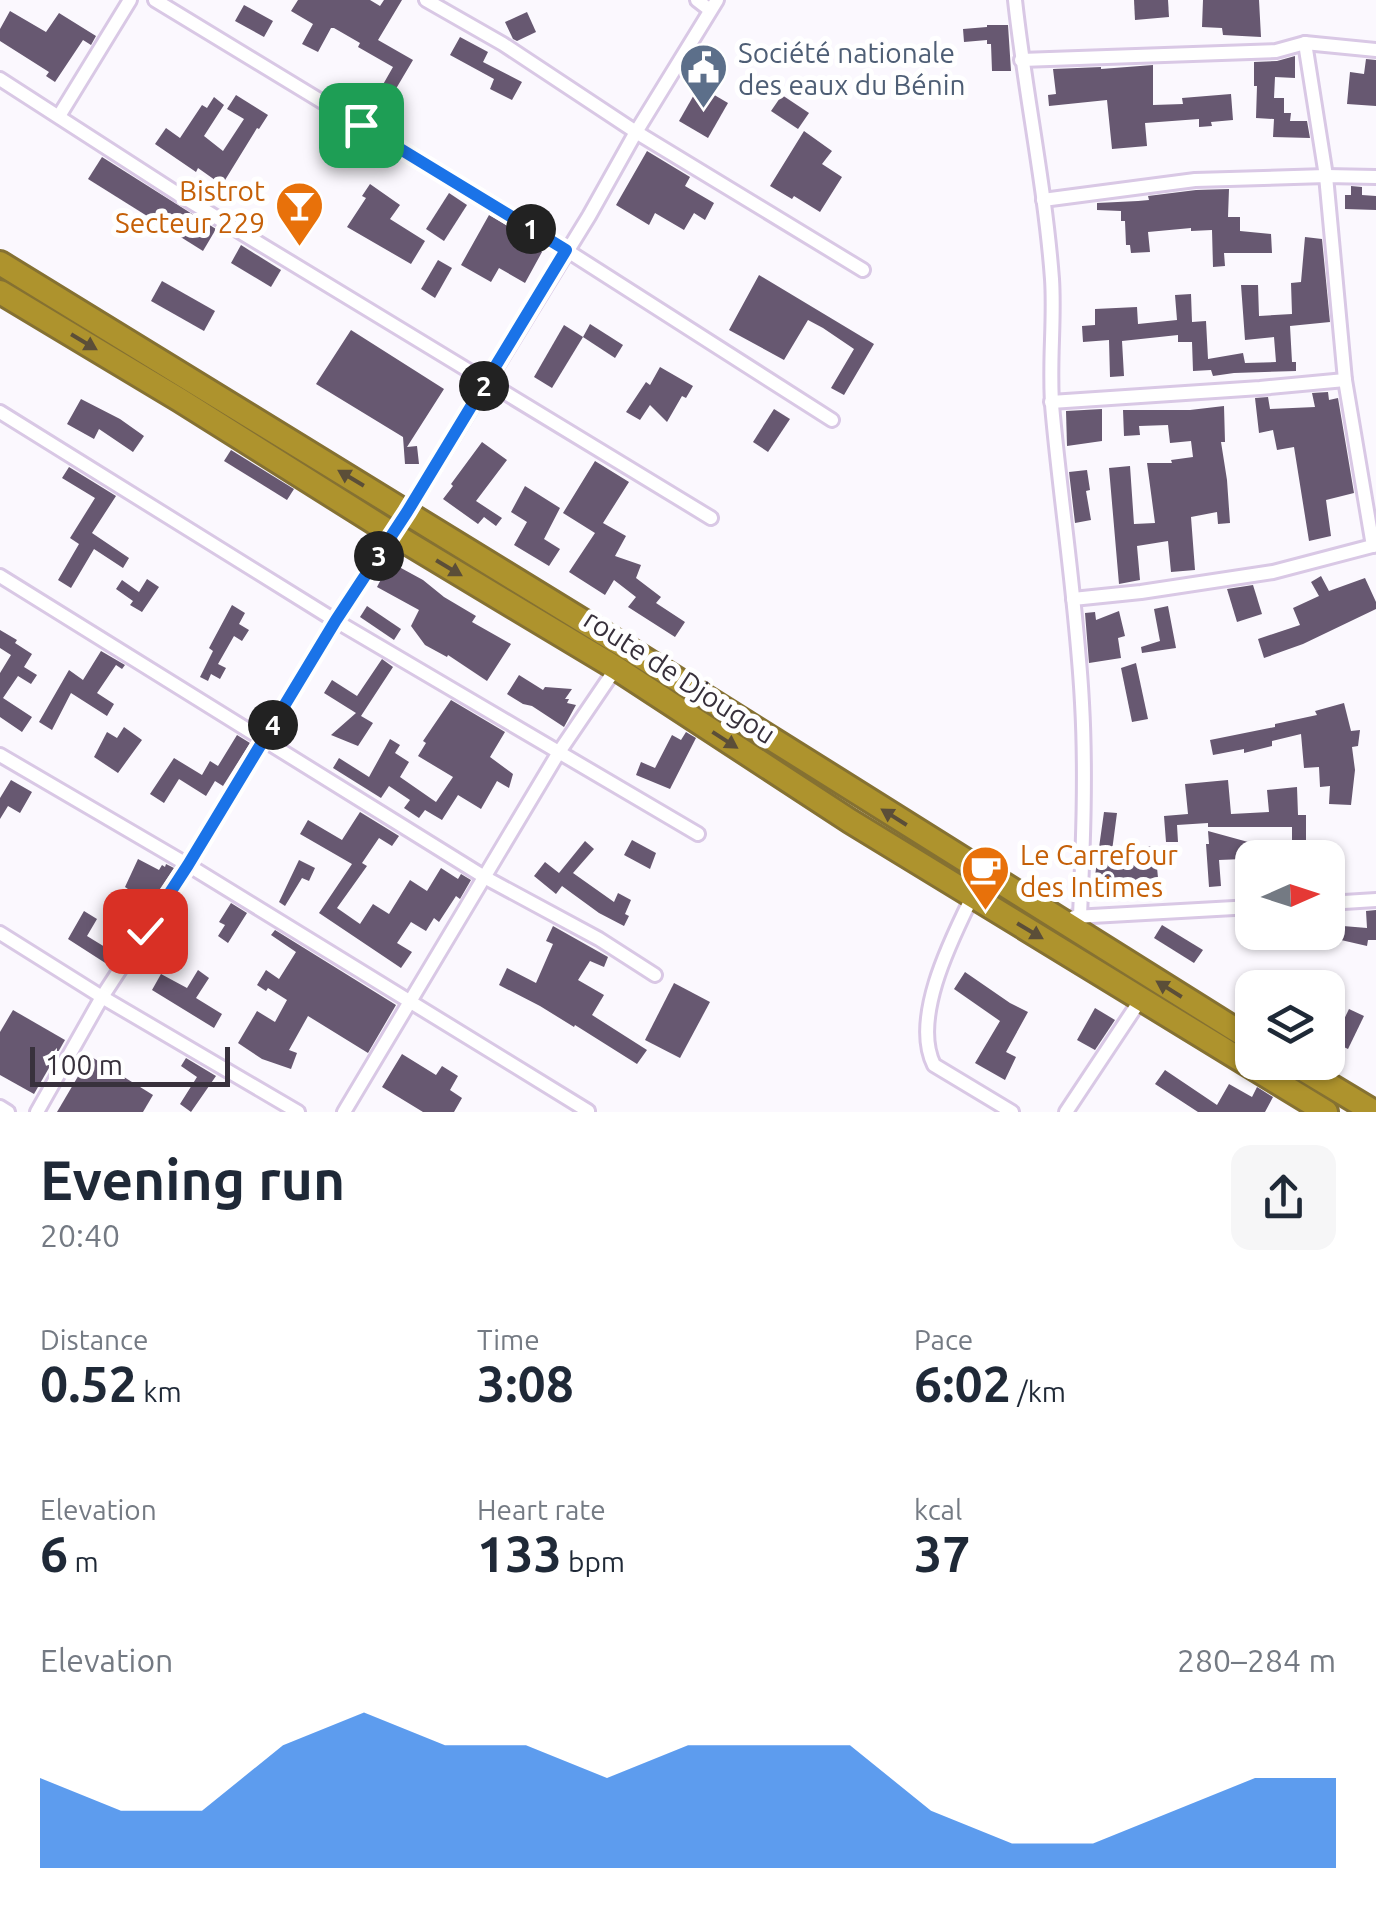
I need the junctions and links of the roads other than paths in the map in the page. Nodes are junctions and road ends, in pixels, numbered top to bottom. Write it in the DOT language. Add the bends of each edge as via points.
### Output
graph roads {
  1 [pos="130,0"];
  2 [pos="155,0"];
  3 [pos="426,0"];
  4 [pos="696,0"];
  5 [pos="1015,0"];
  6 [pos="714,5"];
  7 [pos="1304,42"];
  8 [pos="1376,50"];
  9 [pos="1021,60"];
  10 [pos="0,79"];
  11 [pos="60,116"];
  12 [pos="636,132"];
  13 [pos="1326,176"];
  14 [pos="1376,177"];
  15 [pos="1043,200"];
  16 [pos="566,250"];
  17 [pos="0,263"];
  18 [pos="863,270"];
  19 [pos="0,292"];
  20 [pos="487,380"];
  21 [pos="1346,380"];
  22 [pos="1052,402"];
  23 [pos="0,412"];
  24 [pos="832,420"];
  25 [pos="407,512"];
  26 [pos="711,518"];
  27 [pos="393,534"];
  28 [pos="1374,546"];
  29 [pos="0,576"];
  30 [pos="1073,599"];
  31 [pos="336,620"];
  32 [pos="616,668"];
  33 [pos="263,741"];
  34 [pos="559,752"];
  35 [pos="0,755"];
  36 [pos="698,834"];
  37 [pos="188,865"];
  38 [pos="486,878"];
  39 [pos="972,896"];
  40 [pos="1376,900"];
  41 [pos="1345,902"];
  42 [pos="1235,908"];
  43 [pos="1080,916"];
  44 [pos="1056,918"];
  45 [pos="0,933"];
  46 [pos="655,975"];
  47 [pos="102,997"];
  48 [pos="1141,999"];
  49 [pos="409,1002"];
  50 [pos="1221,1035"];
  51 [pos="1235,1037"];
  52 [pos="1321,1080"];
  53 [pos="0,1107"];
  54 [pos="588,1111"];
  55 [pos="8,1112"];
  56 [pos="37,1112"];
  57 [pos="298,1112"];
  58 [pos="344,1112"];
  59 [pos="1012,1112"];
  60 [pos="1066,1112"];
  61 [pos="1326,1112"];
  62 [pos="1374,1112"];
  1 -- 11 [label="street"];
  2 -- 16 [label="street"];
  3 -- 12 [label="street"];
  4 -- 6 [label="street"];
  5 -- 9 [label="street"];
  6 -- 12 [label="street"];
  7 -- 8 [label="street"];
  7 -- 9 [label="street" via="1276,51"];
  7 -- 13 [label="street"];
  9 -- 15 [label="street"];
  10 -- 11 [label="street"];
  11 -- 20 [label="street"];
  12 -- 16 [label="street"];
  12 -- 18 [label="street"];
  13 -- 14 [label="street"];
  13 -- 15 [label="street" via="1195,180"];
  13 -- 21 [label="street"];
  15 -- 22 [label="street" via="1052,282"];
  16 -- 20 [label="street"];
  16 -- 24 [label="street"];
  25 -- 17 [label="highway, route de Djougou, one-way"];
  19 -- 27 [label="highway, route de Djougou, one-way"];
  20 -- 25 [label="street"];
  20 -- 26 [label="street"];
  21 -- 22 [label="street"];
  21 -- 28 [label="street"];
  22 -- 30 [label="street"];
  23 -- 31 [label="street"];
  25 -- 27 [label="street"];
  44 -- 25 [label="highway, route de Djougou, one-way"];
  27 -- 31 [label="street"];
  27 -- 32 [label="highway, route de Djougou, one-way"];
  28 -- 30 [label="street" via="1272,572"];
  29 -- 33 [label="street"];
  30 -- 43 [label="street" via="1083,744"];
  31 -- 33 [label="street"];
  31 -- 34 [label="street"];
  32 -- 34 [label="street"];
  32 -- 39 [label="highway, route de Djougou, one-way"];
  33 -- 37 [label="street"];
  33 -- 38 [label="street"];
  34 -- 36 [label="street"];
  34 -- 38 [label="street"];
  35 -- 37 [label="street"];
  37 -- 47 [label="street"];
  37 -- 49 [label="street"];
  38 -- 46 [label="street"];
  38 -- 49 [label="street"];
  39 -- 48 [label="highway, route de Djougou, one-way"];
  39 -- 59 [label="street" via="931,1001 928,1053 934,1065"];
  40 -- 41 [label="street"];
  42 -- 43 [label="street"];
  43 -- 44 [label="street"];
  50 -- 44 [label="highway, route de Djougou, one-way"];
  45 -- 47 [label="street"];
  47 -- 56 [label="street"];
  47 -- 57 [label="street"];
  48 -- 50 [label="highway, route de Djougou"];
  48 -- 60 [label="street"];
  49 -- 54 [label="street"];
  49 -- 58 [label="street"];
  50 -- 51 [label="highway, route de Djougou"];
  50 -- 61 [label="highway, route de Djougou"];
  52 -- 62 [label="highway"];
  53 -- 55 [label="street"];
}
